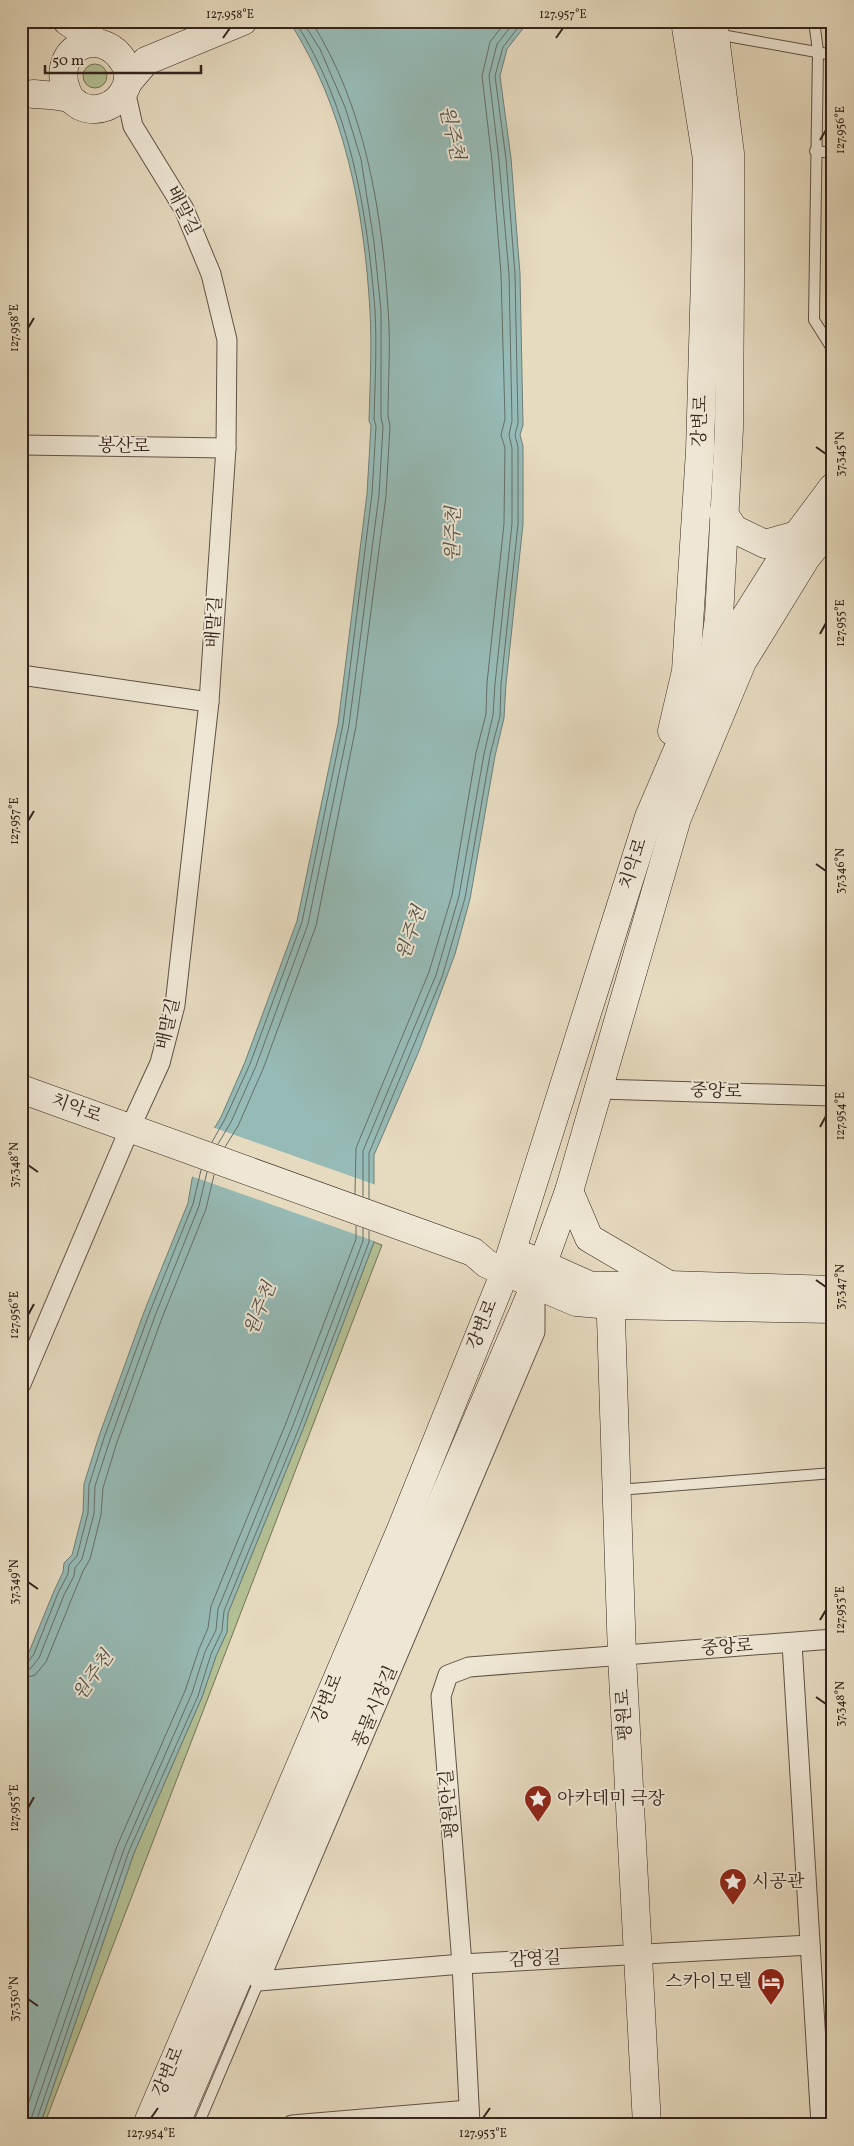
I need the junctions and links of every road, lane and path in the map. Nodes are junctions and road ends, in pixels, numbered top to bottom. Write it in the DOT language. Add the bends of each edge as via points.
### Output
graph roads {
  1 [pos="62,21"];
  2 [pos="67,21"];
  3 [pos="243,21"];
  4 [pos="685,21"];
  5 [pos="814,21"];
  6 [pos="714,27"];
  7 [pos="109,49"];
  8 [pos="818,52"];
  9 [pos="833,55"];
  10 [pos="146,61"];
  11 [pos="65,63"];
  12 [pos="126,86"];
  13 [pos="27,96"];
  14 [pos="80,104"];
  15 [pos="133,126"];
  16 [pos="815,151"];
  17 [pos="833,154"];
  18 [pos="833,350"];
  19 [pos="21,445"];
  20 [pos="226,448"];
  21 [pos="833,487"];
  22 [pos="722,512"];
  23 [pos="820,537"];
  24 [pos="712,670"];
  25 [pos="21,675"];
  26 [pos="210,702"];
  27 [pos="649,817"];
  28 [pos="677,818"];
  29 [pos="599,1089"];
  30 [pos="33,1093"];
  31 [pos="833,1096"];
  32 [pos="21,1112"];
  33 [pos="139,1132"];
  34 [pos="569,1191"];
  35 [pos="508,1261"];
  36 [pos="539,1274"];
  37 [pos="669,1285"];
  38 [pos="833,1290"];
  39 [pos="611,1296"];
  40 [pos="833,1309"];
  41 [pos="21,1384"];
  42 [pos="833,1473"];
  43 [pos="617,1490"];
  44 [pos="833,1639"];
  45 [pos="792,1643"];
  46 [pos="622,1656"];
  47 [pos="810,1945"];
  48 [pos="638,1954"];
  49 [pos="462,1964"];
  50 [pos="260,1981"];
  51 [pos="470,2118"];
  52 [pos="147,2125"];
  53 [pos="175,2125"];
  54 [pos="198,2125"];
  55 [pos="292,2125"];
  56 [pos="647,2125"];
  57 [pos="820,2125"];
  1 -- 11 [label="street"];
  2 -- 7 [label="street"];
  3 -- 10 [label="street"];
  4 -- 27 [label="street, 강변로" via="707,159 700,451 686,671"];
  5 -- 8 [label="lane"];
  6 -- 8 [label="lane"];
  6 -- 22 [label="street, 강변로" via="730,153 728,429"];
  7 -- 10 [label="street"];
  7 -- 11 [label="street" via="87,44 76,48"];
  7 -- 12 [label="street" via="127,67"];
  8 -- 9 [label="lane"];
  8 -- 16 [label="lane"];
  10 -- 12 [label="street"];
  11 -- 13 [label="street"];
  11 -- 14 [label="street" via="62,85"];
  12 -- 14 [label="street" via="111,105"];
  12 -- 15 [label="street, 배말길"];
  13 -- 14 [label="street"];
  14 -- 15 [label="street"];
  15 -- 20 [label="street, 배말길" via="184,209 211,274 227,340"];
  16 -- 17 [label="lane"];
  16 -- 18 [label="lane" via="814,320"];
  19 -- 20 [label="street, 봉산로"];
  20 -- 26 [label="street, 배말길"];
  21 -- 23 [label="street, 치악로"];
  22 -- 23 [label="street" via="734,529 766,544"];
  22 -- 24 [label="street, 강변로" via="719,617"];
  23 -- 24 [label="street, 치악로"];
  23 -- 28 [label="street, 치악로" via="742,662"];
  24 -- 27 [label="street, 치악로"];
  24 -- 28 [label="street, 강변로"];
  25 -- 26 [label="street"];
  26 -- 33 [label="street, 배말길" via="175,1005"];
  27 -- 35 [label="street, 치악로"];
  28 -- 29 [label="street, 치악로"];
  29 -- 31 [label="street, 중앙로"];
  29 -- 34 [label="street, 치악로"];
  30 -- 32 [label="street"];
  30 -- 33 [label="street, 치악로"];
  33 -- 35 [label="street, 치악로" via="473,1252 487,1264"];
  33 -- 41 [label="street, 배말길"];
  34 -- 36 [label="street, 치악로"];
  34 -- 37 [label="street" via="589,1238"];
  35 -- 36 [label="street, 치악로"];
  35 -- 52 [label="street, 강변로" via="400,1532"];
  36 -- 39 [label="street, 치악로" via="576,1302"];
  36 -- 50 [label="street, 풍물시장길" via="535,1332"];
  36 -- 53 [label="street, 강변로"];
  37 -- 38 [label="street"];
  37 -- 39 [label="street"];
  39 -- 40 [label="street"];
  39 -- 43 [label="street, 평원로"];
  42 -- 43 [label="lane"];
  43 -- 46 [label="street, 평원로"];
  44 -- 45 [label="street, 중앙로"];
  45 -- 46 [label="street, 중앙로"];
  45 -- 47 [label="street"];
  46 -- 48 [label="street, 평원로"];
  46 -- 49 [label="street, 평원안길" via="469,1667 448,1675 441,1696"];
  47 -- 48 [label="street, 감영길"];
  47 -- 57 [label="street"];
  48 -- 49 [label="street, 감영길"];
  48 -- 56 [label="street, 평원로"];
  49 -- 50 [label="street, 감영길"];
  49 -- 51 [label="street, 평원안길"];
  50 -- 54 [label="lane, 풍물시장길"];
  51 -- 55 [label="street, 평원안길"];
}
